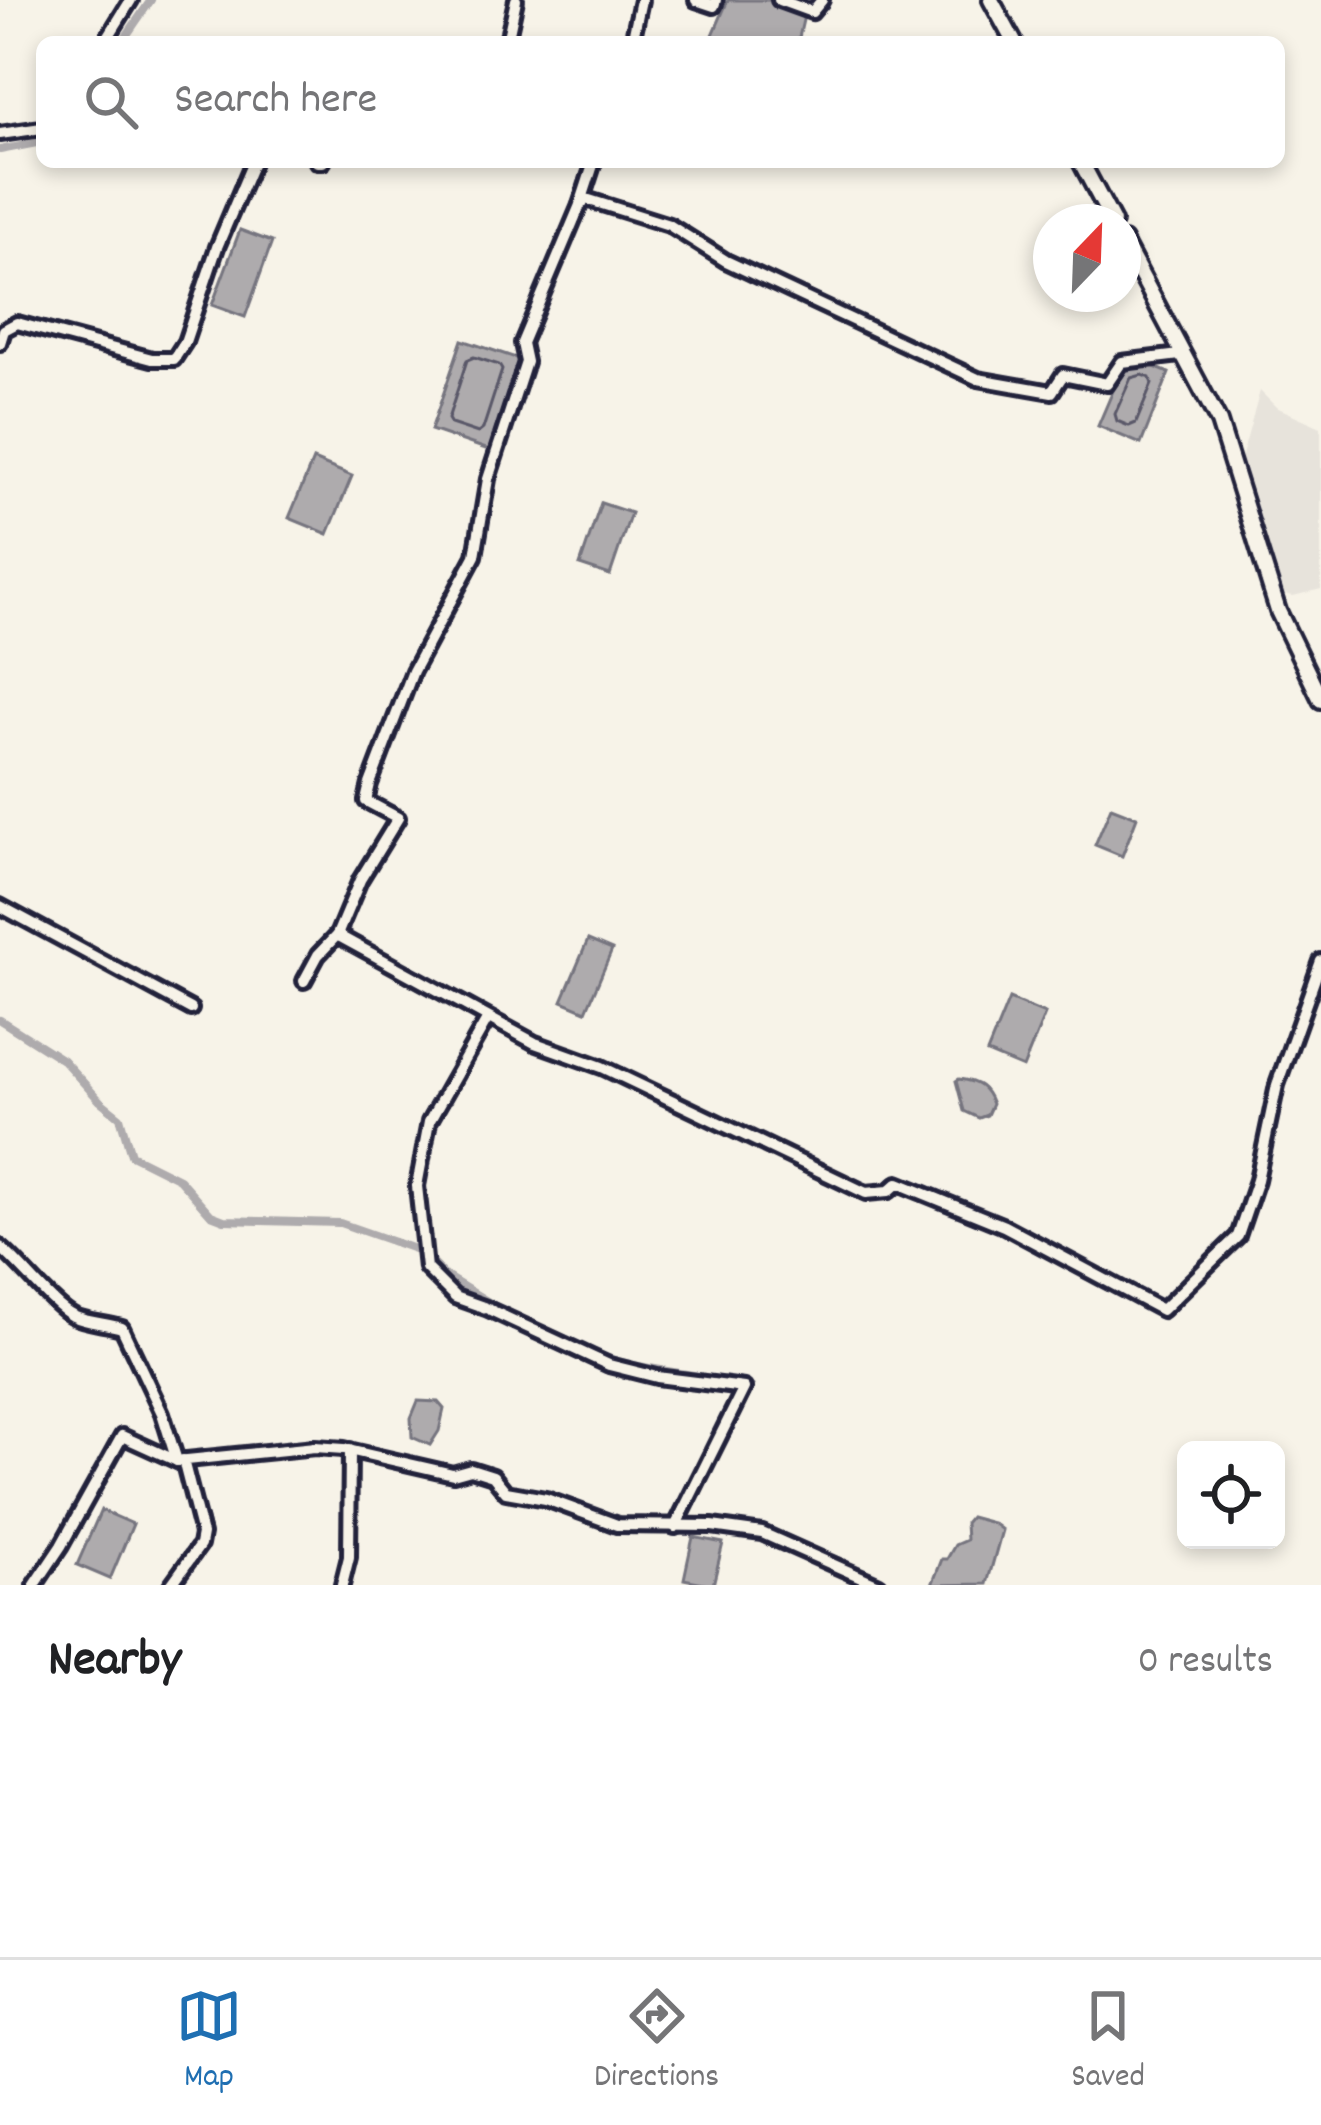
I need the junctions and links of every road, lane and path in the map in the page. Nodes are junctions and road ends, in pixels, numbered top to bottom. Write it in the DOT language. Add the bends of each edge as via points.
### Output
graph roads {
  1 [pos="131,0"];
  2 [pos="516,0"];
  3 [pos="641,0"];
  4 [pos="696,0"];
  5 [pos="716,0"];
  6 [pos="779,0"];
  7 [pos="822,0"];
  8 [pos="991,0"];
  9 [pos="109,36"];
  10 [pos="508,36"];
  11 [pos="633,36"];
  12 [pos="1011,36"];
  13 [pos="36,129"];
  14 [pos="0,134"];
  15 [pos="250,168"];
  16 [pos="592,168"];
  17 [pos="1084,168"];
  18 [pos="1103,204"];
  19 [pos="580,205"];
  20 [pos="1141,277"];
  21 [pos="0,343"];
  22 [pos="1180,355"];
  23 [pos="1321,700"];
  24 [pos="0,906"];
  25 [pos="337,935"];
  26 [pos="1321,961"];
  27 [pos="304,981"];
  28 [pos="191,1009"];
  29 [pos="488,1018"];
  30 [pos="0,1246"];
  31 [pos="350,1450"];
  32 [pos="180,1461"];
  33 [pos="675,1527"];
  34 [pos="35,1585"];
  35 [pos="171,1585"];
  36 [pos="342,1585"];
  37 [pos="879,1585"];
  1 -- 9 [label="street"];
  2 -- 10 [label="street"];
  3 -- 11 [label="street"];
  4 -- 5 [label="street"];
  6 -- 7 [label="street" via="812,12"];
  8 -- 12 [label="main road"];
  13 -- 14 [label="street"];
  15 -- 21 [label="street" via="174,359 17,323"];
  16 -- 19 [label="street"];
  17 -- 18 [label="main road"];
  19 -- 22 [label="street" via="586,199 669,225 726,261 977,379 1052,392 1063,375 1107,384 1122,362"];
  19 -- 25 [label="street" via="522,343 526,362 488,479 475,556 413,670 370,784 366,801 398,818"];
  20 -- 22 [label="main road"];
  22 -- 23 [label="main road" via="1219,422 1278,610"];
  24 -- 28 [label="street"];
  25 -- 27 [label="street"];
  25 -- 29 [label="street"];
  26 -- 29 [label="street" via="1277,1085 1238,1236 1162,1310 1004,1226 898,1183 866,1193"];
  29 -- 33 [label="street" via="428,1122 417,1186 426,1268 455,1298 609,1365 744,1388"];
  30 -- 32 [label="street" via="65,1311 122,1328"];
  31 -- 32 [label="street"];
  31 -- 33 [label="street" via="493,1475 506,1492 616,1525"];
  31 -- 36 [label="street"];
  32 -- 34 [label="street" via="122,1436"];
  32 -- 35 [label="street" via="202,1534"];
  33 -- 37 [label="street" via="762,1533"];
}
